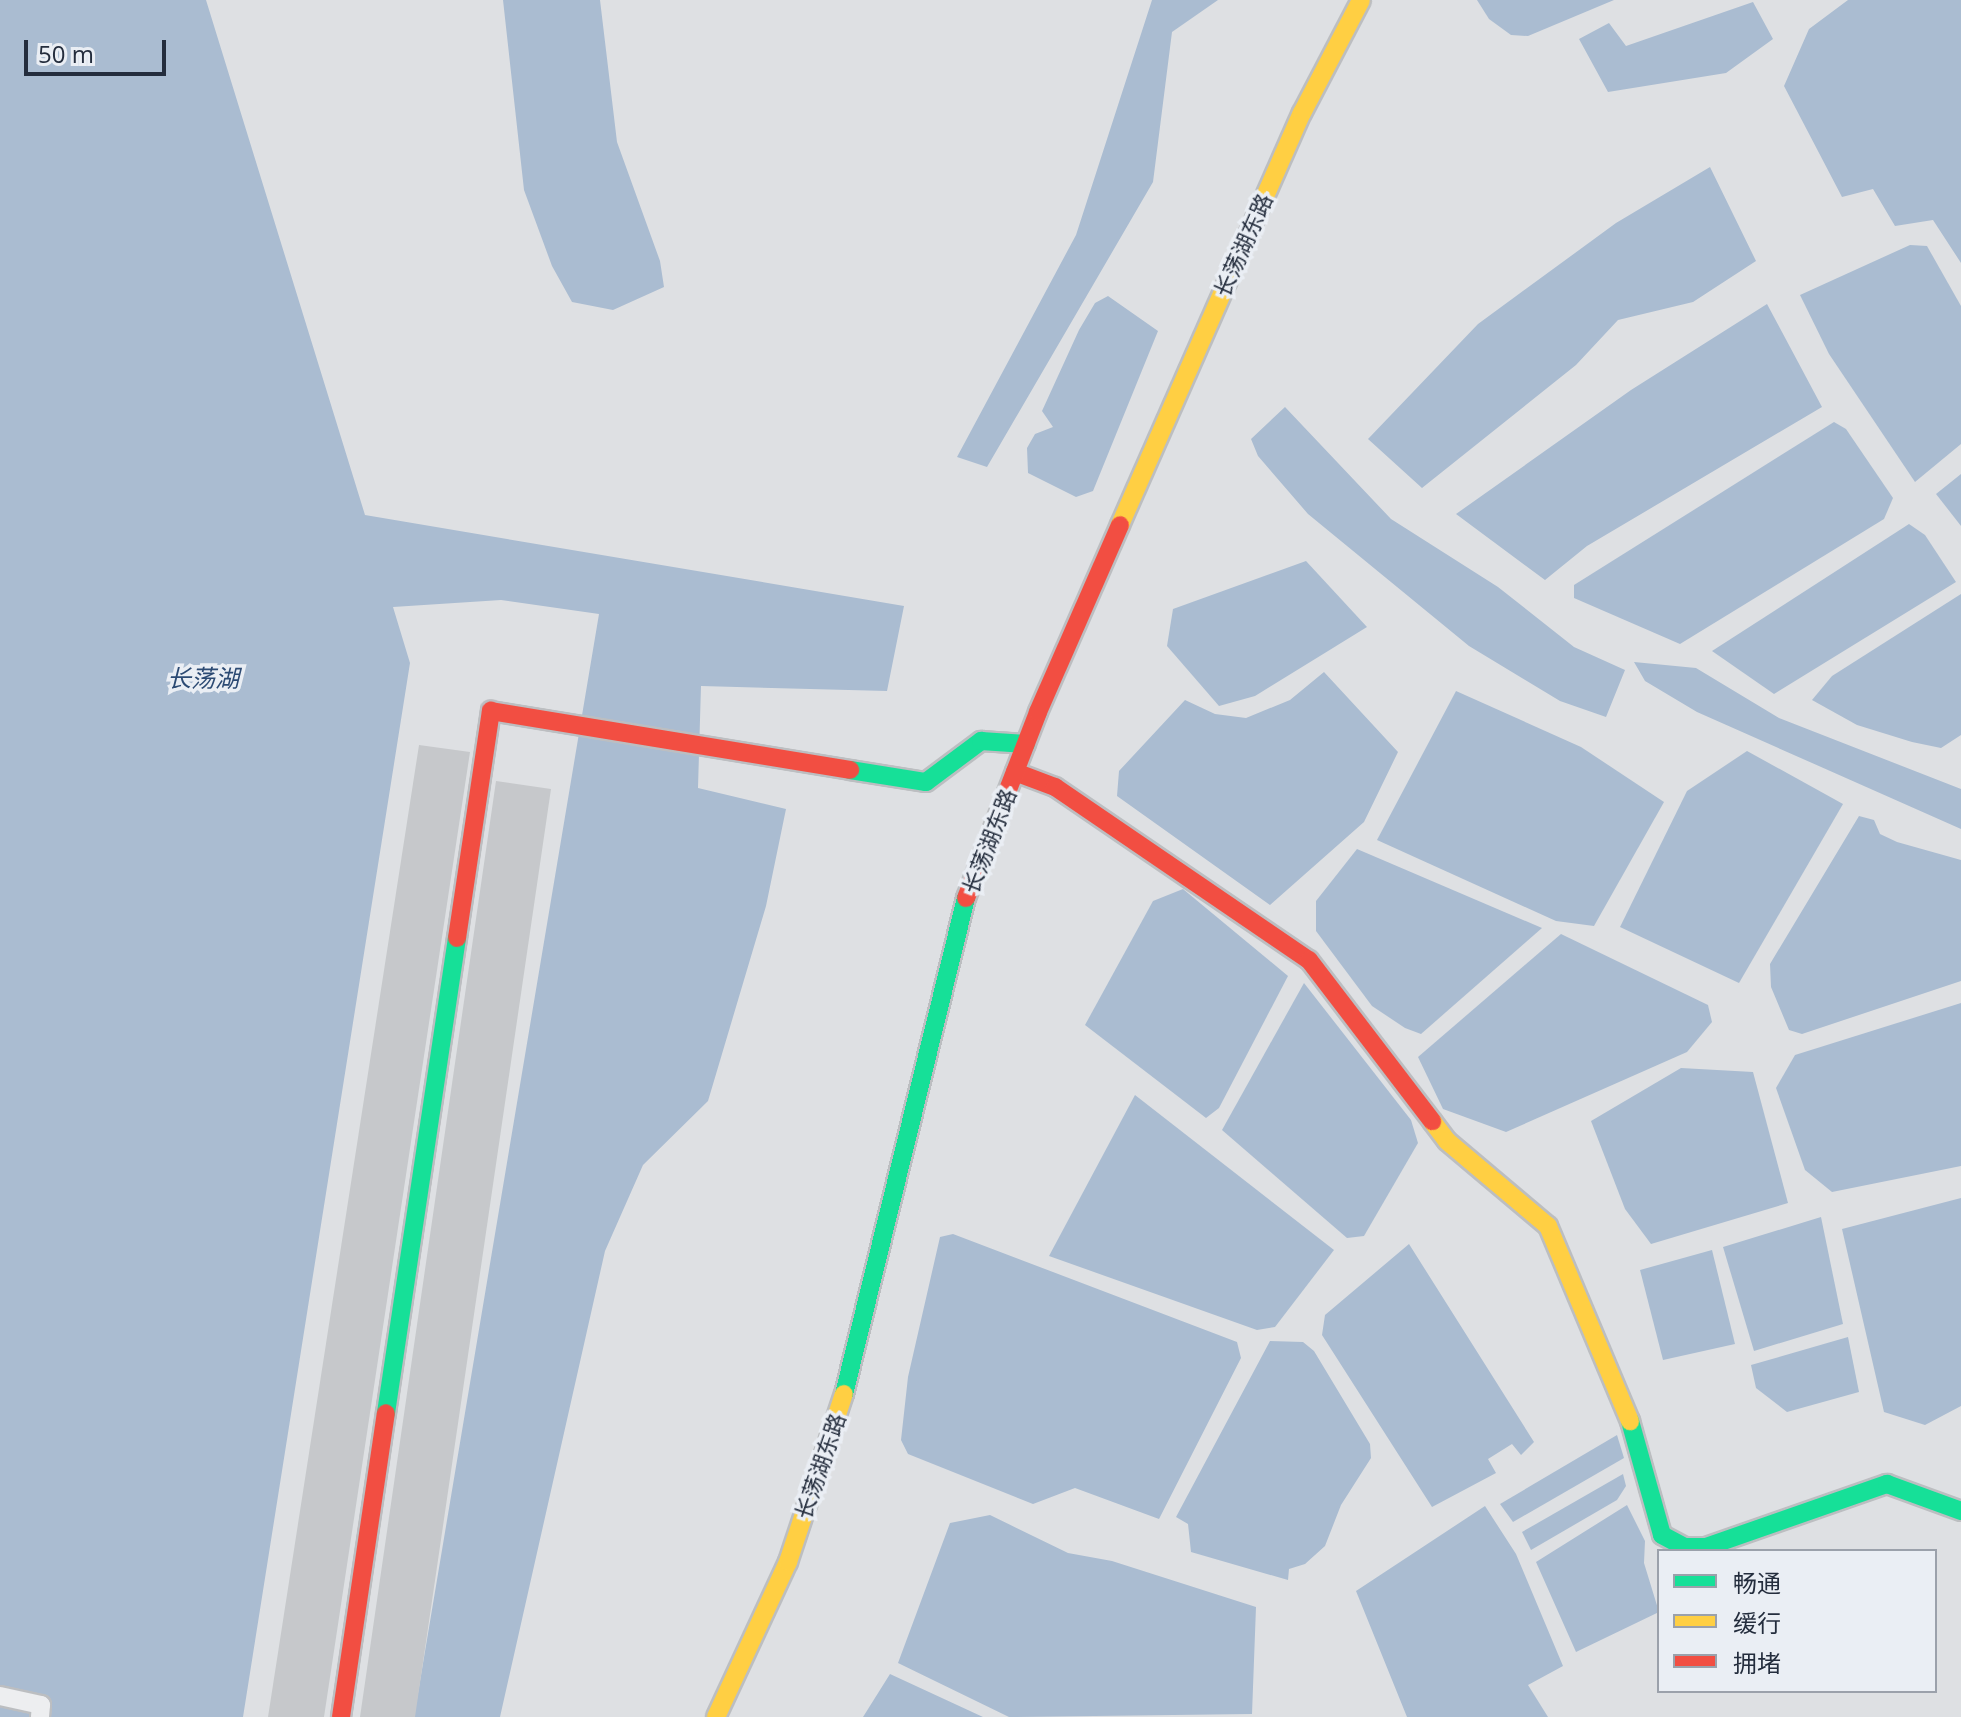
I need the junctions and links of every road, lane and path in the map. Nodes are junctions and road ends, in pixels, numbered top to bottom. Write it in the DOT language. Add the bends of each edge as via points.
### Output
graph roads {
  1 [pos="1361,0"];
  2 [pos="1026,744"];
  3 [pos="1015,772"];
  4 [pos="1961,1511"];
  5 [pos="0,1696"];
  6 [pos="40,1717"];
  7 [pos="341,1717"];
  8 [pos="716,1717"];
  1 -- 2 [label="street, 长荡湖东路" via="1302,113"];
  2 -- 3 [label="street, 长荡湖东路"];
  2 -- 7 [label="street" via="981,741 926,782 491,711"];
  3 -- 4 [label="street" via="1055,787 1309,960 1447,1141 1548,1226 1628,1412 1662,1535 1685,1547 1706,1547 1887,1484"];
  3 -- 8 [label="street, 长荡湖东路" via="968,891 835,1428 788,1562"];
  5 -- 6 [label="street" via="41,1705"];
}
